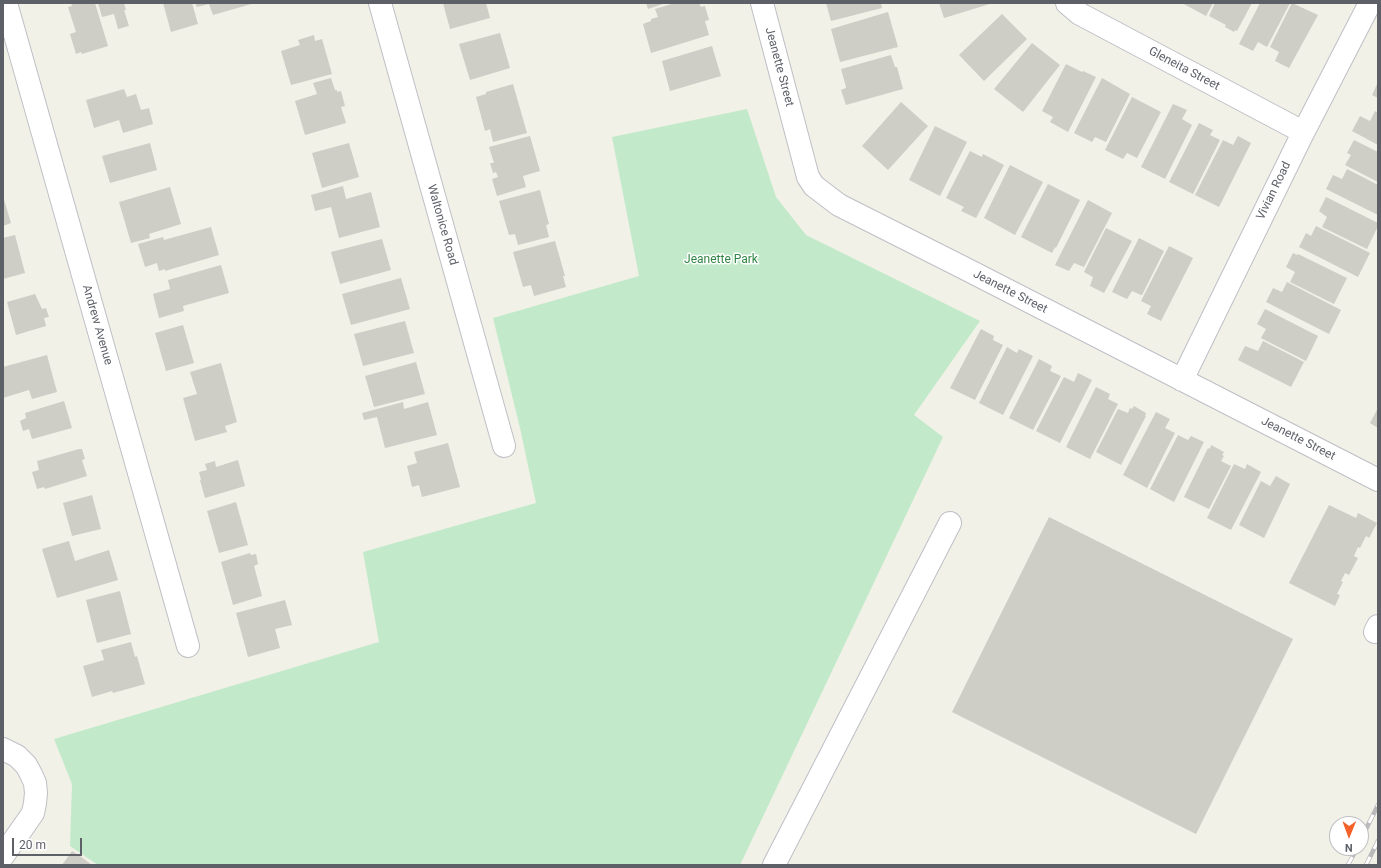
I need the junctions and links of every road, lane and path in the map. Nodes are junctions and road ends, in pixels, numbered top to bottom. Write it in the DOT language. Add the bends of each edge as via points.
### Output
graph roads {
  1 [pos="6,3"];
  2 [pos="380,3"];
  3 [pos="762,3"];
  4 [pos="1067,3"];
  5 [pos="1370,3"];
  6 [pos="1303,132"];
  7 [pos="1182,380"];
  8 [pos="504,446"];
  9 [pos="1378,480"];
  10 [pos="950,524"];
  11 [pos="188,646"];
  12 [pos="3,749"];
  13 [pos="3,856"];
  14 [pos="774,865"];
  1 -- 11 [label="street, Andrew Avenue"];
  2 -- 8 [label="street, Waltonice Road"];
  3 -- 7 [label="street, Jeanette Street" via="805,170 814,186 839,205"];
  4 -- 6 [label="street, Gleneita Street" via="1080,14"];
  5 -- 6 [label="street, Vivian Road"];
  6 -- 7 [label="street, Vivian Road"];
  7 -- 9 [label="street, Jeanette Street"];
  10 -- 14 [label="street"];
  12 -- 13 [label="street" via="17,756 26,765 32,774 36,793 33,813"];
}
